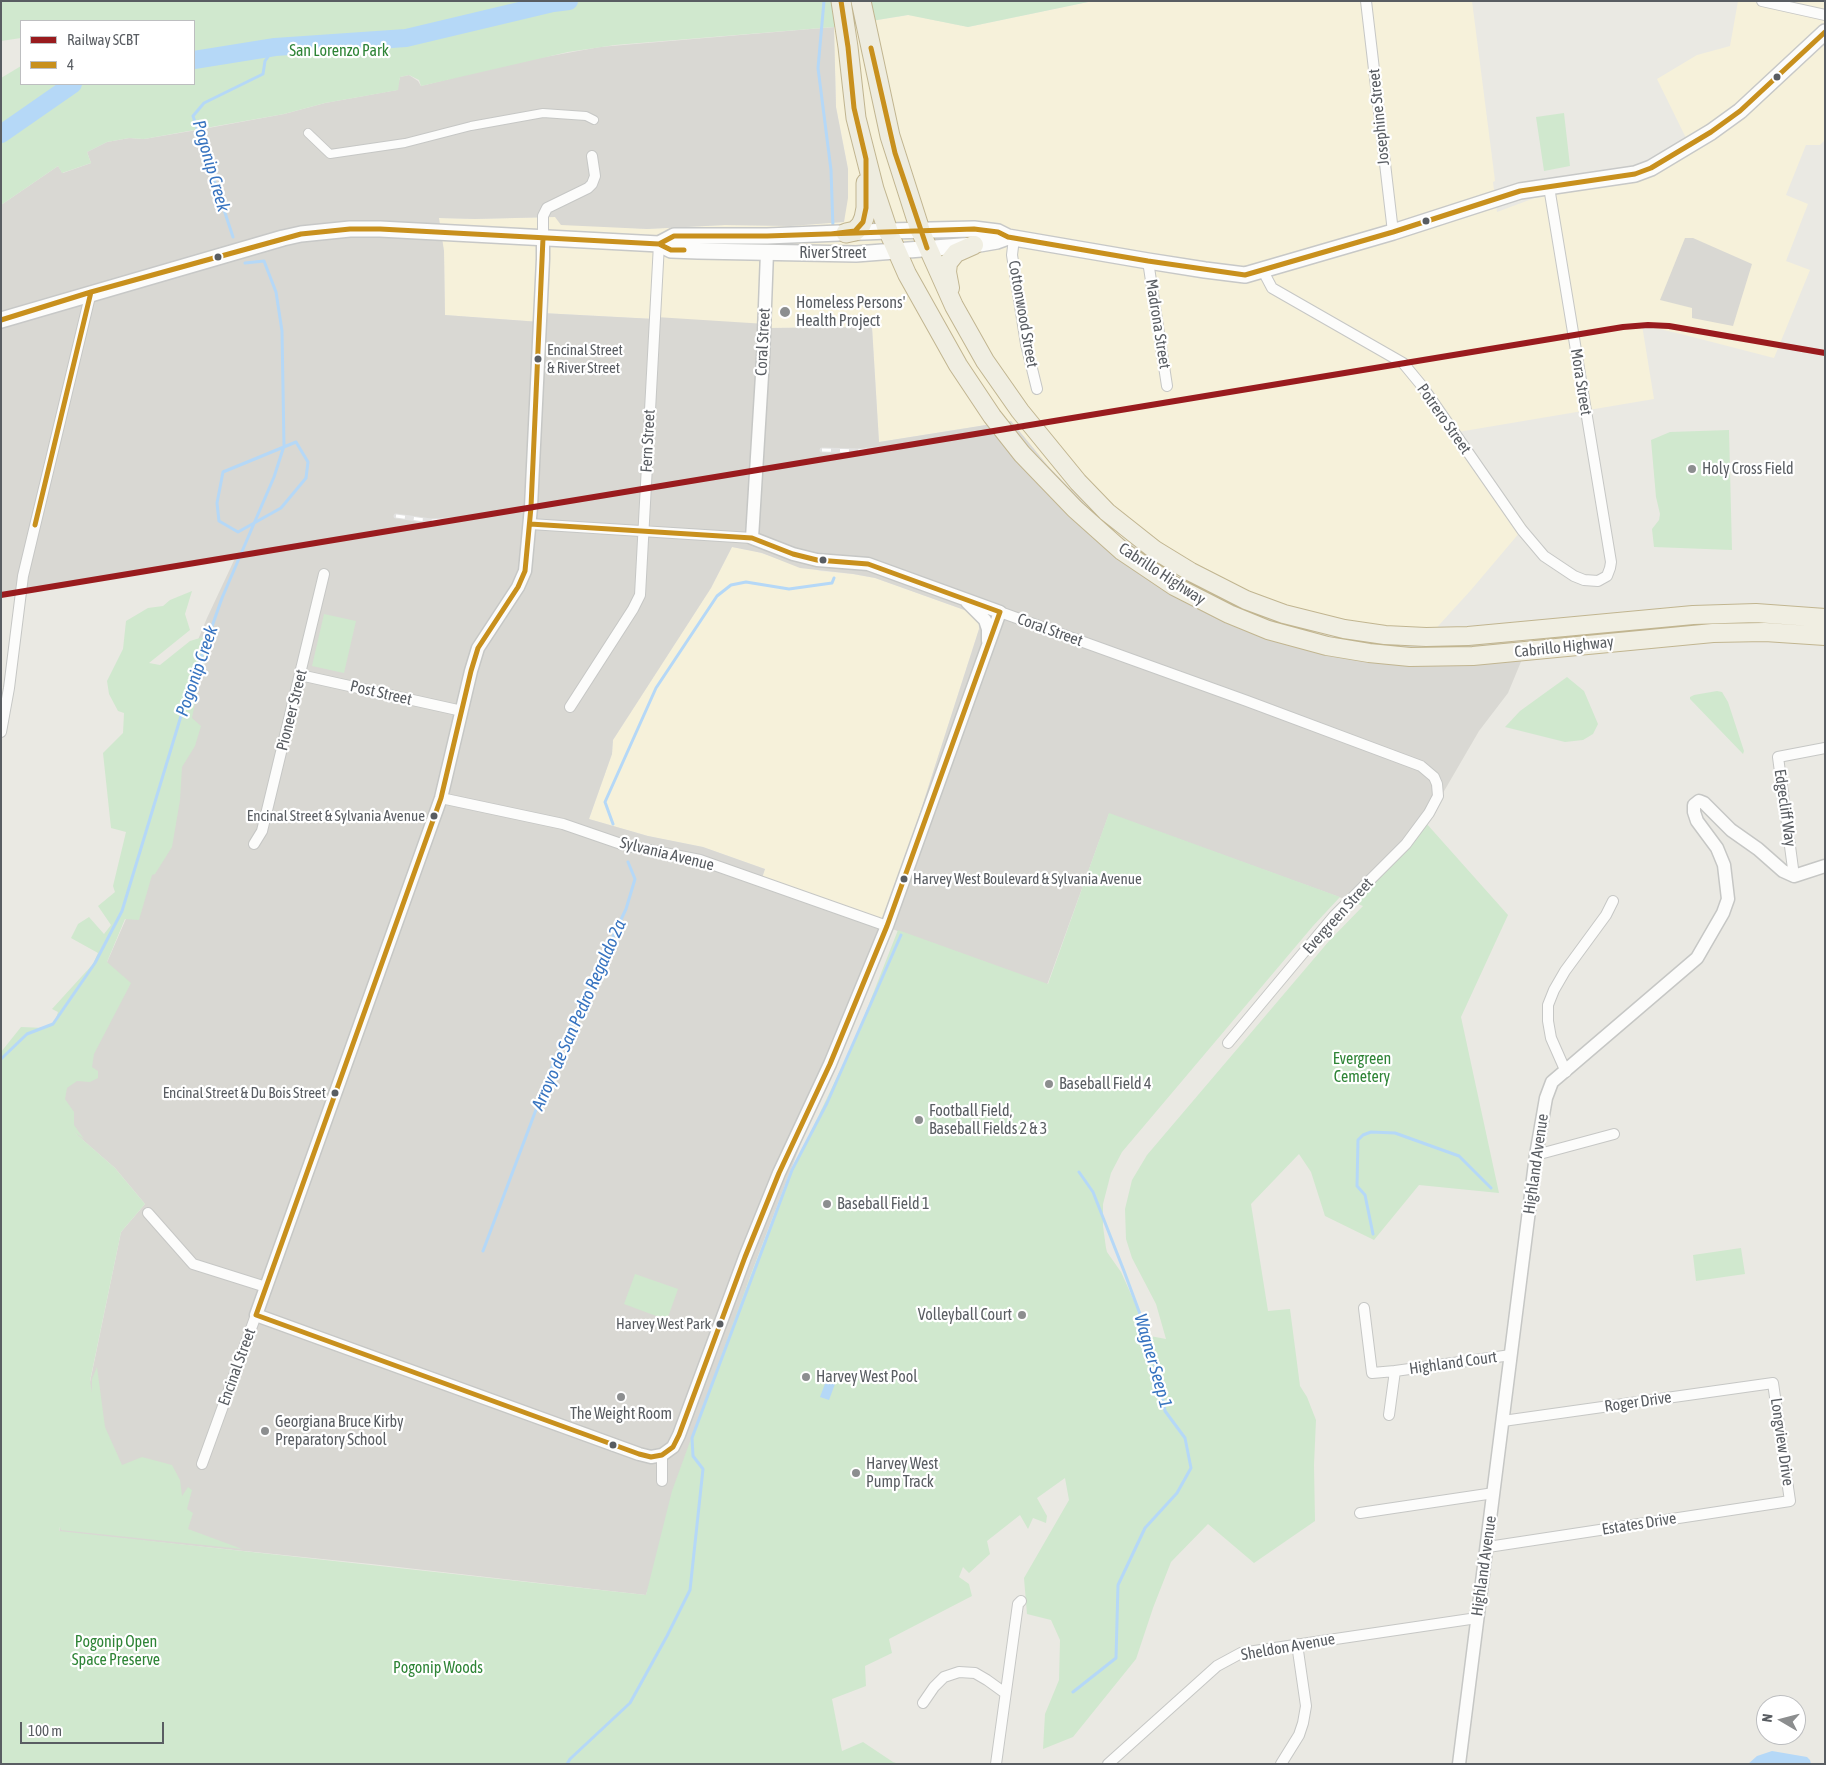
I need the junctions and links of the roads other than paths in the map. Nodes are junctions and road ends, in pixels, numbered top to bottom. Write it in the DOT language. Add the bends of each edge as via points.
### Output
graph roads {
  1 [pos="841,1"];
  2 [pos="861,1"];
  3 [pos="1366,1"];
  4 [pos="1762,1"];
  5 [pos="1825,15"];
  6 [pos="1825,32"];
  7 [pos="594,120"];
  8 [pos="308,133"];
  9 [pos="592,156"];
  10 [pos="866,159"];
  11 [pos="1549,187"];
  12 [pos="920,230"];
  13 [pos="888,231"];
  14 [pos="1393,232"];
  15 [pos="846,233"];
  16 [pos="543,238"];
  17 [pos="1011,238"];
  18 [pos="659,244"];
  19 [pos="974,245"];
  20 [pos="927,248"];
  21 [pos="897,251"];
  22 [pos="767,252"];
  23 [pos="1148,261"];
  24 [pos="1263,271"];
  25 [pos="91,292"];
  26 [pos="954,306"];
  27 [pos="1,320"];
  28 [pos="1167,386"];
  29 [pos="1037,389"];
  30 [pos="530,524"];
  31 [pos="644,532"];
  32 [pos="752,538"];
  33 [pos="324,574"];
  34 [pos="1607,576"];
  35 [pos="962,598"];
  36 [pos="1000,612"];
  37 [pos="1825,618"];
  38 [pos="1825,636"];
  39 [pos="987,649"];
  40 [pos="300,675"];
  41 [pos="570,707"];
  42 [pos="462,711"];
  43 [pos="1,732"];
  44 [pos="1825,748"];
  45 [pos="1438,784"];
  46 [pos="441,798"];
  47 [pos="254,844"];
  48 [pos="1825,866"];
  49 [pos="1794,876"];
  50 [pos="1613,901"];
  51 [pos="887,926"];
  52 [pos="1228,1043"];
  53 [pos="1566,1072"];
  54 [pos="1614,1134"];
  55 [pos="1536,1155"];
  56 [pos="148,1213"];
  57 [pos="266,1287"];
  58 [pos="1364,1308"];
  59 [pos="256,1315"];
  60 [pos="1510,1355"];
  61 [pos="1395,1371"];
  62 [pos="1774,1383"];
  63 [pos="1389,1415"];
  64 [pos="1503,1421"];
  65 [pos="662,1455"];
  66 [pos="202,1464"];
  67 [pos="662,1481"];
  68 [pos="1494,1493"];
  69 [pos="1790,1501"];
  70 [pos="1360,1513"];
  71 [pos="1488,1548"];
  72 [pos="1021,1601"];
  73 [pos="1477,1618"];
  74 [pos="1297,1644"];
  75 [pos="1005,1693"];
  76 [pos="923,1703"];
  77 [pos="996,1764"];
  78 [pos="1108,1764"];
  79 [pos="1281,1764"];
  80 [pos="1459,1764"];
  1 -- 10 [label="highway, Cabrillo Highway" via="854,108"];
  2 -- 12 [label="highway, Cabrillo Highway" via="895,153"];
  3 -- 14 [label="street, Josephine Street"];
  4 -- 5 [label="street"];
  6 -- 11 [label="main road, River Street" via="1740,111 1652,168 1635,174"];
  7 -- 8 [label="street" via="586,116 543,113 471,126 405,143 330,154"];
  9 -- 16 [label="street" via="595,176 592,184 547,208 543,216"];
  10 -- 13 [label="highway, Cabrillo Highway"];
  10 -- 15 [label="highway" via="864,218 855,231"];
  11 -- 14 [label="main road, River Street" via="1520,191"];
  11 -- 34 [label="street, Mora Street" via="1611,562"];
  12 -- 13 [label="main road, River Street"];
  12 -- 17 [label="main road, River Street" via="984,230"];
  12 -- 20 [label="highway, Cabrillo Highway"];
  13 -- 15 [label="main road, River Street"];
  13 -- 21 [label="highway, Cabrillo Highway"];
  14 -- 24 [label="main road, River Street"];
  15 -- 18 [label="main road, River Street" via="674,236"];
  16 -- 18 [label="main road, River Street"];
  16 -- 25 [label="main road, River Street" via="380,229 301,234"];
  16 -- 30 [label="street, Encinal Street"];
  17 -- 19 [label="main road, River Street"];
  17 -- 23 [label="main road, River Street"];
  17 -- 29 [label="street, Cottonwood Street" via="1026,344"];
  18 -- 22 [label="main road, River Street" via="671,250"];
  18 -- 31 [label="street, Fern Street"];
  19 -- 20 [label="main road, River Street"];
  19 -- 26 [label="highway" via="959,251 948,263"];
  20 -- 21 [label="main road, River Street"];
  20 -- 26 [label="highway, Cabrillo Highway"];
  21 -- 22 [label="main road, River Street" via="856,254"];
  21 -- 38 [label="highway, Cabrillo Highway" via="968,382 1002,430 1046,480 1090,524 1139,563 1192,596 1248,623 1334,648 1431,658 1713,633 1772,632"];
  22 -- 32 [label="street, Coral Street"];
  23 -- 24 [label="main road, River Street" via="1245,274"];
  23 -- 28 [label="street, Madrona Street"];
  24 -- 34 [label="street, Potrero Street" via="1272,288 1403,363 1544,556 1584,580 1598,581"];
  25 -- 27 [label="main road, River Street"];
  25 -- 43 [label="street" via="23,576"];
  26 -- 37 [label="highway, Cabrillo Highway" via="1008,395 1065,467 1107,512 1184,569 1266,608 1344,629 1426,637 1468,636 1700,614 1756,613"];
  30 -- 31 [label="street"];
  30 -- 42 [label="street, Encinal Street" via="525,571 478,648"];
  31 -- 32 [label="street"];
  31 -- 41 [label="street, Fern Street" via="640,595"];
  32 -- 35 [label="street, Coral Street" via="817,560 868,564"];
  33 -- 40 [label="street, Pioneer Street"];
  35 -- 36 [label="street, Coral Street"];
  35 -- 39 [label="street" via="985,620"];
  36 -- 39 [label="street"];
  36 -- 45 [label="street, Coral Street" via="1421,766"];
  39 -- 51 [label="street"];
  40 -- 42 [label="street, Post Street"];
  40 -- 47 [label="street, Pioneer Street" via="262,831"];
  42 -- 46 [label="street, Encinal Street"];
  44 -- 49 [label="street, Edgecliff Way" via="1778,757"];
  45 -- 52 [label="street, Evergreen Street" via="1438,796 1430,813 1406,844 1334,916"];
  46 -- 51 [label="street, Sylvania Avenue" via="563,824 624,845 700,860"];
  46 -- 57 [label="street, Encinal Street"];
  48 -- 49 [label="street"];
  49 -- 53 [label="street, Highland Avenue" via="1731,830 1704,803 1694,804 1697,821 1717,848 1724,865 1728,898 1723,913 1697,958"];
  50 -- 53 [label="street" via="1565,971 1548,1005 1551,1038"];
  51 -- 65 [label="street" via="830,1064 779,1173 679,1435 673,1447"];
  53 -- 55 [label="street, Highland Avenue" via="1552,1082 1546,1098"];
  54 -- 55 [label="street"];
  55 -- 60 [label="street, Highland Avenue"];
  56 -- 57 [label="street" via="193,1264"];
  57 -- 59 [label="street, Encinal Street"];
  58 -- 61 [label="street, Highland Court" via="1372,1373"];
  59 -- 65 [label="street" via="639,1454"];
  59 -- 66 [label="street, Encinal Street"];
  60 -- 61 [label="street, Highland Court"];
  60 -- 64 [label="street, Highland Avenue"];
  61 -- 63 [label="street, Highland Court"];
  62 -- 64 [label="street, Roger Drive"];
  62 -- 69 [label="street, Longview Drive"];
  64 -- 68 [label="street, Highland Avenue"];
  65 -- 67 [label="street"];
  68 -- 70 [label="street"];
  68 -- 71 [label="street, Highland Avenue"];
  69 -- 71 [label="street, Estates Drive"];
  71 -- 73 [label="street, Highland Avenue"];
  72 -- 75 [label="street"];
  73 -- 74 [label="street, Sheldon Avenue"];
  73 -- 80 [label="street, Highland Avenue"];
  74 -- 78 [label="street, Sheldon Avenue" via="1241,1653 1217,1666"];
  74 -- 79 [label="street" via="1306,1706 1304,1723"];
  75 -- 76 [label="street" via="975,1673 959,1672 944,1677"];
  75 -- 77 [label="street"];
}
